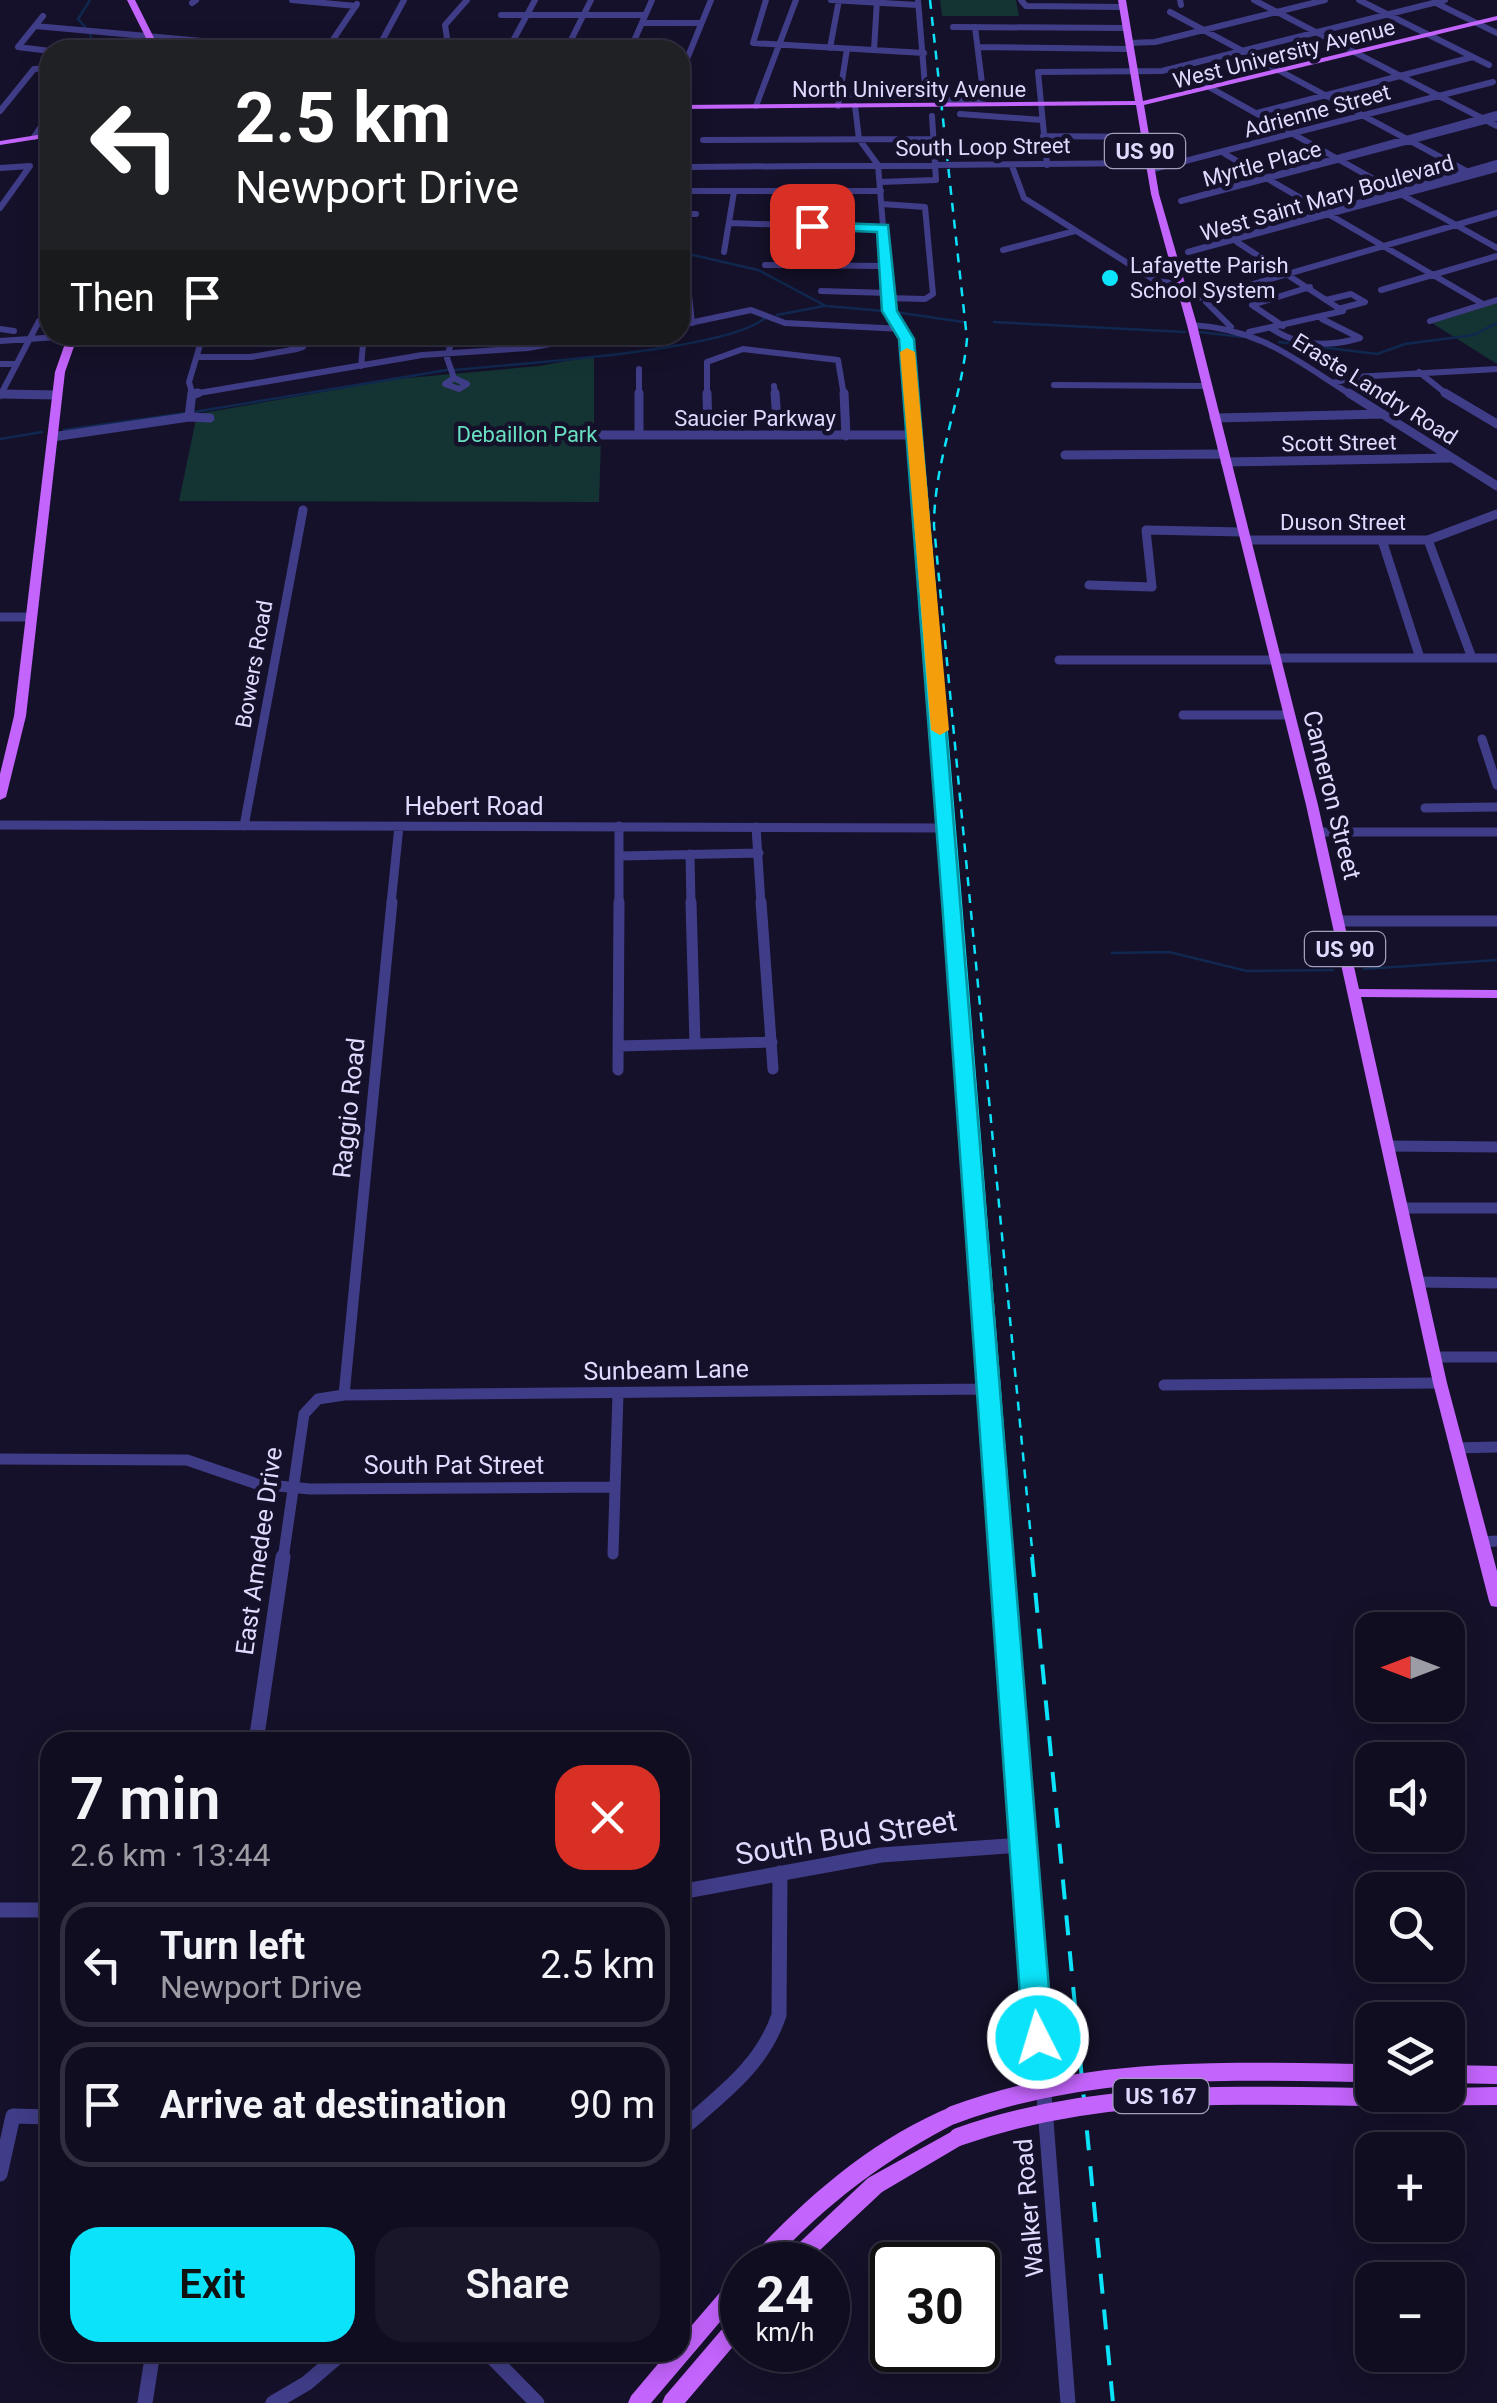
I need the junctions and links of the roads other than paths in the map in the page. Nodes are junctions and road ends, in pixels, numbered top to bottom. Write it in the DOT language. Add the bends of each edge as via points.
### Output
graph roads {
  1 [pos="131,0"];
  2 [pos="292,0"];
  3 [pos="404,0"];
  4 [pos="467,0"];
  5 [pos="535,0"];
  6 [pos="590,0"];
  7 [pos="652,0"];
  8 [pos="710,0"];
  9 [pos="766,0"];
  10 [pos="796,0"];
  11 [pos="830,0"];
  12 [pos="839,0"];
  13 [pos="1254,0"];
  14 [pos="1325,0"];
  15 [pos="1359,0"];
  16 [pos="1444,0"];
  17 [pos="877,1"];
  18 [pos="1432,1"];
  19 [pos="918,2"];
  20 [pos="358,3"];
  21 [pos="1022,3"];
  22 [pos="1122,3"];
  23 [pos="1170,12"];
  24 [pos="1277,12"];
  25 [pos="1388,14"];
  26 [pos="500,15"];
  27 [pos="527,15"];
  28 [pos="583,15"];
  29 [pos="43,16"];
  30 [pos="1497,18"];
  31 [pos="643,19"];
  32 [pos="701,23"];
  33 [pos="1477,23"];
  34 [pos="35,26"];
  35 [pos="953,27"];
  36 [pos="975,28"];
  37 [pos="1126,28"];
  38 [pos="1203,30"];
  39 [pos="1316,32"];
  40 [pos="1497,32"];
  41 [pos="1429,35"];
  42 [pos="150,36"];
  43 [pos="152,40"];
  44 [pos="193,40"];
  45 [pos="333,40"];
  46 [pos="382,40"];
  47 [pos="445,40"];
  48 [pos="513,40"];
  49 [pos="571,40"];
  50 [pos="634,40"];
  51 [pos="690,45"];
  52 [pos="778,45"];
  53 [pos="1129,46"];
  54 [pos="978,47"];
  55 [pos="830,48"];
  56 [pos="847,49"];
  57 [pos="40,50"];
  58 [pos="874,50"];
  59 [pos="1242,51"];
  60 [pos="924,53"];
  61 [pos="1357,54"];
  62 [pos="1473,56"];
  63 [pos="1489,64"];
  64 [pos="40,68"];
  65 [pos="1175,68"];
  66 [pos="1132,72"];
  67 [pos="1283,73"];
  68 [pos="1400,76"];
  69 [pos="1493,82"];
  70 [pos="1215,90"];
  71 [pos="840,94"];
  72 [pos="1325,96"];
  73 [pos="1440,96"];
  74 [pos="948,100"];
  75 [pos="1138,105"];
  76 [pos="756,106"];
  77 [pos="838,106"];
  78 [pos="856,106"];
  79 [pos="1040,106"];
  80 [pos="690,107"];
  81 [pos="0,110"];
  82 [pos="1256,113"];
  83 [pos="960,114"];
  84 [pos="932,116"];
  85 [pos="1363,116"];
  86 [pos="1497,116"];
  87 [pos="1484,119"];
  88 [pos="1042,120"];
  89 [pos="1497,126"];
  90 [pos="40,130"];
  91 [pos="1296,135"];
  92 [pos="1043,136"];
  93 [pos="1144,137"];
  94 [pos="40,138"];
  95 [pos="934,138"];
  96 [pos="34,139"];
  97 [pos="859,139"];
  98 [pos="703,140"];
  99 [pos="1408,140"];
  100 [pos="0,145"];
  101 [pos="1224,154"];
  102 [pos="1339,159"];
  103 [pos="878,166"];
  104 [pos="1012,166"];
  105 [pos="1046,166"];
  106 [pos="1497,166"];
  107 [pos="691,167"];
  108 [pos="936,167"];
  109 [pos="1149,167"];
  110 [pos="0,168"];
  111 [pos="1470,173"];
  112 [pos="1267,179"];
  113 [pos="690,191"];
  114 [pos="734,192"];
  115 [pos="881,192"];
  116 [pos="1400,194"];
  117 [pos="0,208"];
  118 [pos="1497,213"];
  119 [pos="690,214"];
  120 [pos="696,214"];
  121 [pos="1327,214"];
  122 [pos="728,223"];
  123 [pos="1456,225"];
  124 [pos="884,228"];
  125 [pos="1075,230"];
  126 [pos="1234,240"];
  127 [pos="1383,246"];
  128 [pos="1497,248"];
  129 [pos="1003,250"];
  130 [pos="724,252"];
  131 [pos="1497,256"];
  132 [pos="764,265"];
  133 [pos="886,266"];
  134 [pos="1289,274"];
  135 [pos="1433,275"];
  136 [pos="1180,284"];
  137 [pos="1310,287"];
  138 [pos="1382,290"];
  139 [pos="821,291"];
  140 [pos="888,295"];
  141 [pos="1209,297"];
  142 [pos="1185,298"];
  143 [pos="1326,300"];
  144 [pos="1497,300"];
  145 [pos="690,304"];
  146 [pos="1483,304"];
  147 [pos="1338,309"];
  148 [pos="1322,319"];
  149 [pos="38,320"];
  150 [pos="1430,321"];
  151 [pos="692,323"];
  152 [pos="1192,325"];
  153 [pos="1283,326"];
  154 [pos="1231,327"];
  155 [pos="1271,328"];
  156 [pos="0,329"];
  157 [pos="902,329"];
  158 [pos="14,331"];
  159 [pos="1249,332"];
  160 [pos="40,336"];
  161 [pos="32,337"];
  162 [pos="0,340"];
  163 [pos="68,345"];
  164 [pos="200,345"];
  165 [pos="304,345"];
  166 [pos="363,345"];
  167 [pos="451,345"];
  168 [pos="510,345"];
  169 [pos="530,345"];
  170 [pos="509,349"];
  171 [pos="448,354"];
  172 [pos="197,357"];
  173 [pos="0,364"];
  174 [pos="17,364"];
  175 [pos="361,366"];
  176 [pos="639,369"];
  177 [pos="1497,369"];
  178 [pos="1420,372"];
  179 [pos="452,373"];
  180 [pos="1332,383"];
  181 [pos="1054,385"];
  182 [pos="774,386"];
  183 [pos="1206,386"];
  184 [pos="193,394"];
  185 [pos="0,395"];
  186 [pos="57,395"];
  187 [pos="1383,414"];
  188 [pos="189,417"];
  189 [pos="210,418"];
  190 [pos="1214,418"];
  191 [pos="1497,424"];
  192 [pos="596,435"];
  193 [pos="639,435"];
  194 [pos="708,435"];
  195 [pos="778,435"];
  196 [pos="846,436"];
  197 [pos="914,436"];
  198 [pos="52,437"];
  199 [pos="1065,454"];
  200 [pos="1224,458"];
  201 [pos="1452,458"];
  202 [pos="1496,484"];
  203 [pos="303,510"];
  204 [pos="1497,514"];
  205 [pos="1244,536"];
  206 [pos="1382,540"];
  207 [pos="1428,540"];
  208 [pos="1089,586"];
  209 [pos="31,616"];
  210 [pos="0,618"];
  211 [pos="1420,658"];
  212 [pos="1472,658"];
  213 [pos="1497,658"];
  214 [pos="1275,659"];
  215 [pos="1059,660"];
  216 [pos="1184,714"];
  217 [pos="1290,716"];
  218 [pos="1482,739"];
  219 [pos="1497,785"];
  220 [pos="0,797"];
  221 [pos="1497,807"];
  222 [pos="1424,808"];
  223 [pos="0,825"];
  224 [pos="244,826"];
  225 [pos="400,826"];
  226 [pos="619,826"];
  227 [pos="756,827"];
  228 [pos="947,828"];
  229 [pos="1318,832"];
  230 [pos="1497,832"];
  231 [pos="759,853"];
  232 [pos="690,854"];
  233 [pos="621,856"];
  234 [pos="1339,920"];
  235 [pos="1497,921"];
  236 [pos="1355,993"];
  237 [pos="1497,994"];
  238 [pos="772,1042"];
  239 [pos="695,1044"];
  240 [pos="619,1046"];
  241 [pos="773,1069"];
  242 [pos="618,1070"];
  243 [pos="1388,1146"];
  244 [pos="1497,1147"];
  245 [pos="1401,1208"];
  246 [pos="1497,1208"];
  247 [pos="1417,1282"];
  248 [pos="1497,1283"];
  249 [pos="1434,1356"];
  250 [pos="1497,1357"];
  251 [pos="1440,1383"];
  252 [pos="1164,1385"];
  253 [pos="988,1389"];
  254 [pos="618,1393"];
  255 [pos="344,1395"];
  256 [pos="1497,1447"];
  257 [pos="1456,1448"];
  258 [pos="0,1459"];
  259 [pos="616,1486"];
  260 [pos="294,1488"];
  261 [pos="1480,1542"];
  262 [pos="1497,1542"];
  263 [pos="613,1554"];
  264 [pos="1497,1601"];
  265 [pos="257,1732"];
  266 [pos="1022,1844"];
  267 [pos="780,1873"];
  268 [pos="690,1890"];
  269 [pos="0,1910"];
  270 [pos="40,1910"];
  271 [pos="1355,2073"];
  272 [pos="1465,2074"];
  273 [pos="1497,2075"];
  274 [pos="1497,2096"];
  275 [pos="40,2117"];
  276 [pos="690,2121"];
  277 [pos="0,2174"];
  278 [pos="778,2242"];
  279 [pos="814,2242"];
  280 [pos="720,2308"];
  281 [pos="690,2342"];
  282 [pos="720,2346"];
  283 [pos="152,2362"];
  284 [pos="330,2362"];
  285 [pos="497,2362"];
  286 [pos="673,2362"];
  287 [pos="144,2403"];
  288 [pos="273,2403"];
  289 [pos="537,2403"];
  290 [pos="638,2403"];
  291 [pos="672,2403"];
  292 [pos="1068,2403"];
  1 -- 42 [label="main road"];
  2 -- 20 [label="street"];
  3 -- 46 [label="street"];
  4 -- 47 [label="street" via="444,26"];
  5 -- 27 [label="street"];
  6 -- 28 [label="street"];
  7 -- 31 [label="street"];
  8 -- 32 [label="street"];
  9 -- 52 [label="street" via="753,43"];
  10 -- 52 [label="street"];
  11 -- 12 [label="street"];
  12 -- 17 [label="street"];
  12 -- 55 [label="street"];
  13 -- 24 [label="street"];
  14 -- 24 [label="street"];
  15 -- 25 [label="street"];
  16 -- 18 [label="street"];
  17 -- 19 [label="street"];
  17 -- 58 [label="street"];
  18 -- 25 [label="street"];
  18 -- 33 [label="street"];
  19 -- 60 [label="street"];
  20 -- 45 [label="street"];
  21 -- 22 [label="street"];
  22 -- 37 [label="main road, Cameron Street / US 90"];
  23 -- 38 [label="street"];
  24 -- 38 [label="street"];
  24 -- 39 [label="street"];
  25 -- 39 [label="street"];
  25 -- 41 [label="street"];
  26 -- 27 [label="street"];
  27 -- 28 [label="street"];
  27 -- 48 [label="street"];
  28 -- 31 [label="street"];
  28 -- 49 [label="street"];
  29 -- 34 [label="street"];
  30 -- 33 [label="main road, West University Avenue"];
  31 -- 32 [label="street"];
  31 -- 50 [label="street"];
  32 -- 51 [label="street"];
  33 -- 40 [label="street"];
  33 -- 41 [label="main road, West University Avenue"];
  34 -- 42 [label="street"];
  34 -- 57 [label="street" via="18,48"];
  35 -- 36 [label="street"];
  36 -- 37 [label="street"];
  36 -- 54 [label="street"];
  37 -- 53 [label="main road, Cameron Street / US 90"];
  38 -- 53 [label="street"];
  38 -- 59 [label="street"];
  39 -- 59 [label="street"];
  39 -- 61 [label="street"];
  41 -- 61 [label="main road, West University Avenue"];
  41 -- 62 [label="street"];
  42 -- 43 [label="main road"];
  42 -- 44 [label="street"];
  52 -- 55 [label="street"];
  52 -- 76 [label="street"];
  53 -- 54 [label="street"];
  53 -- 66 [label="main road, Cameron Street / US 90"];
  54 -- 74 [label="street" via="984,99"];
  55 -- 56 [label="street"];
  56 -- 58 [label="street"];
  56 -- 71 [label="street"];
  58 -- 60 [label="street"];
  59 -- 65 [label="street"];
  59 -- 67 [label="street"];
  60 -- 71 [label="street" via="924,99"];
  61 -- 67 [label="main road, West University Avenue"];
  61 -- 68 [label="street"];
  62 -- 63 [label="street"];
  62 -- 68 [label="street"];
  64 -- 81 [label="street"];
  65 -- 66 [label="street"];
  65 -- 70 [label="street"];
  66 -- 75 [label="main road, Cameron Street / US 90"];
  66 -- 79 [label="street" via="1038,72"];
  67 -- 70 [label="main road, West University Avenue"];
  67 -- 72 [label="street"];
  68 -- 72 [label="street"];
  68 -- 73 [label="street"];
  69 -- 73 [label="street, Adrienne Street"];
  70 -- 75 [label="main road, West University Avenue"];
  70 -- 82 [label="street"];
  71 -- 77 [label="street"];
  72 -- 82 [label="street"];
  72 -- 85 [label="street"];
  73 -- 85 [label="street, Adrienne Street"];
  73 -- 87 [label="street"];
  75 -- 79 [label="main road, North University Avenue"];
  75 -- 93 [label="main road, Cameron Street / US 90"];
  76 -- 77 [label="main road, North University Avenue"];
  76 -- 80 [label="main road, North University Avenue"];
  77 -- 78 [label="main road, North University Avenue"];
  78 -- 79 [label="main road, North University Avenue"];
  78 -- 97 [label="street, Walker Road"];
  79 -- 88 [label="street"];
  82 -- 91 [label="street"];
  83 -- 88 [label="street"];
  84 -- 95 [label="street"];
  85 -- 91 [label="street, Adrienne Street"];
  85 -- 99 [label="street"];
  86 -- 87 [label="street, Myrtle Place"];
  87 -- 89 [label="street"];
  87 -- 99 [label="street, Myrtle Place"];
  88 -- 92 [label="street"];
  90 -- 96 [label="street"];
  91 -- 101 [label="street, Adrienne Street"];
  91 -- 102 [label="street"];
  92 -- 93 [label="street"];
  92 -- 105 [label="street"];
  93 -- 109 [label="main road, Cameron Street / US 90"];
  94 -- 96 [label="main road"];
  95 -- 97 [label="street"];
  95 -- 108 [label="street"];
  96 -- 100 [label="main road"];
  97 -- 98 [label="street"];
  97 -- 103 [label="street, Walker Road"];
  99 -- 102 [label="street, Myrtle Place"];
  99 -- 111 [label="street"];
  101 -- 109 [label="street, Adrienne Street"];
  101 -- 112 [label="street"];
  102 -- 112 [label="street, Myrtle Place"];
  102 -- 116 [label="street"];
  103 -- 107 [label="street, South Loop Street"];
  103 -- 108 [label="street, South Loop Street"];
  103 -- 115 [label="street, Walker Road"];
  104 -- 105 [label="street, South Loop Street"];
  104 -- 108 [label="street, South Loop Street"];
  104 -- 125 [label="street" via="1020,194"];
  105 -- 109 [label="street, South Loop Street"];
  106 -- 111 [label="street, West Saint Mary Boulevard"];
  108 -- 115 [label="street" via="933,182"];
  109 -- 136 [label="main road, Cameron Street / US 90"];
  110 -- 117 [label="street" via="30,166"];
  111 -- 116 [label="street, West Saint Mary Boulevard"];
  112 -- 112 [label="street, Myrtle Place" via="1180,201"];
  112 -- 121 [label="street"];
  113 -- 114 [label="street"];
  114 -- 115 [label="street"];
  114 -- 122 [label="street"];
  115 -- 124 [label="street, Walker Road"];
  115 -- 140 [label="street" via="922,204 930,297"];
  116 -- 121 [label="street, West Saint Mary Boulevard"];
  116 -- 123 [label="street"];
  118 -- 123 [label="street"];
  119 -- 120 [label="street"];
  121 -- 126 [label="street, West Saint Mary Boulevard"];
  121 -- 127 [label="street"];
  122 -- 124 [label="street"];
  122 -- 130 [label="street"];
  123 -- 127 [label="street"];
  123 -- 128 [label="street"];
  124 -- 133 [label="street, Walker Road"];
  125 -- 129 [label="street"];
  125 -- 136 [label="street" via="1156,281"];
  126 -- 126 [label="street, West Saint Mary Boulevard" via="1188,252"];
  126 -- 134 [label="street"];
  127 -- 134 [label="street"];
  127 -- 135 [label="street"];
  131 -- 135 [label="street"];
  132 -- 133 [label="street"];
  133 -- 140 [label="street, Walker Road"];
  134 -- 137 [label="street"];
  134 -- 141 [label="street"];
  135 -- 138 [label="street"];
  135 -- 146 [label="street"];
  136 -- 142 [label="main road, Cameron Street / US 90"];
  137 -- 143 [label="street"];
  137 -- 153 [label="street" via="1252,304"];
  139 -- 140 [label="street"];
  140 -- 157 [label="street, Walker Road"];
  141 -- 142 [label="street"];
  141 -- 154 [label="street" via="1206,302"];
  142 -- 152 [label="main road, Cameron Street / US 90"];
  143 -- 147 [label="street"];
  143 -- 147 [label="street" via="1351,294 1365,301"];
  144 -- 146 [label="street"];
  145 -- 151 [label="street"];
  146 -- 150 [label="street"];
  147 -- 148 [label="street"];
  148 -- 153 [label="street"];
  148 -- 155 [label="street" via="1360,338 1305,343"];
  149 -- 161 [label="street"];
  151 -- 157 [label="street" via="752,310 785,323"];
  152 -- 154 [label="street, Eraste Landry Road"];
  152 -- 183 [label="main road, Cameron Street / US 90"];
  153 -- 155 [label="street"];
  154 -- 159 [label="street, Eraste Landry Road"];
  155 -- 159 [label="street"];
  156 -- 158 [label="street"];
  157 -- 197 [label="street, Walker Road"];
  159 -- 180 [label="street, Eraste Landry Road"];
  160 -- 161 [label="street"];
  161 -- 162 [label="street"];
  161 -- 174 [label="street"];
  163 -- 186 [label="main road"];
  164 -- 172 [label="street"];
  165 -- 172 [label="street" via="251,357"];
  166 -- 175 [label="street"];
  167 -- 171 [label="street"];
  168 -- 170 [label="street"];
  169 -- 170 [label="street"];
  170 -- 171 [label="street"];
  171 -- 175 [label="street"];
  171 -- 179 [label="street"];
  172 -- 184 [label="street" via="189,382"];
  173 -- 174 [label="street"];
  174 -- 185 [label="street"];
  175 -- 184 [label="street"];
  176 -- 193 [label="street"];
  177 -- 178 [label="street"];
  178 -- 180 [label="street"];
  178 -- 191 [label="street"];
  180 -- 187 [label="street, Eraste Landry Road"];
  181 -- 183 [label="street"];
  182 -- 195 [label="street"];
  183 -- 190 [label="main road, Cameron Street / US 90"];
  184 -- 188 [label="street"];
  185 -- 186 [label="street"];
  186 -- 198 [label="main road"];
  187 -- 190 [label="street"];
  187 -- 201 [label="street, Eraste Landry Road"];
  188 -- 189 [label="street"];
  188 -- 198 [label="street"];
  190 -- 200 [label="main road, Cameron Street / US 90"];
  192 -- 193 [label="street, Saucier Parkway"];
  193 -- 194 [label="street, Saucier Parkway"];
  194 -- 195 [label="street, Saucier Parkway"];
  194 -- 196 [label="street" via="707,362 750,350 838,360"];
  195 -- 196 [label="street, Saucier Parkway"];
  196 -- 197 [label="street, Saucier Parkway"];
  197 -- 228 [label="street, Walker Road"];
  198 -- 209 [label="main road"];
  199 -- 200 [label="street, Scott Street"];
  200 -- 201 [label="street, Scott Street"];
  200 -- 205 [label="main road, Cameron Street / US 90"];
  201 -- 202 [label="street, Eraste Landry Road"];
  203 -- 224 [label="street, Bowers Road"];
  204 -- 207 [label="street, Duson Street"];
  205 -- 206 [label="street, Duson Street"];
  205 -- 208 [label="street, Duson Street" via="1146,530 1152,587"];
  205 -- 214 [label="main road, Cameron Street / US 90"];
  206 -- 207 [label="street, Duson Street"];
  206 -- 211 [label="street"];
  207 -- 212 [label="street"];
  209 -- 210 [label="street"];
  209 -- 220 [label="main road" via="14,749"];
  211 -- 212 [label="street"];
  211 -- 214 [label="street"];
  212 -- 213 [label="street"];
  214 -- 215 [label="street"];
  214 -- 217 [label="main road, Cameron Street / US 90"];
  216 -- 217 [label="street"];
  217 -- 229 [label="main road, Cameron Street / US 90"];
  218 -- 219 [label="street"];
  221 -- 222 [label="street"];
  223 -- 224 [label="street, Hebert Road"];
  224 -- 225 [label="street, Hebert Road"];
  225 -- 226 [label="street, Hebert Road"];
  225 -- 255 [label="street, Raggio Road"];
  226 -- 227 [label="street, Hebert Road"];
  226 -- 233 [label="street"];
  227 -- 228 [label="street, Hebert Road"];
  227 -- 231 [label="street"];
  228 -- 253 [label="street, Walker Road"];
  229 -- 230 [label="street"];
  229 -- 234 [label="main road, Cameron Street / US 90"];
  231 -- 232 [label="street"];
  231 -- 238 [label="street"];
  232 -- 233 [label="street"];
  232 -- 239 [label="street"];
  233 -- 240 [label="street"];
  234 -- 235 [label="street"];
  234 -- 236 [label="main road, Cameron Street / US 90"];
  236 -- 237 [label="main road"];
  236 -- 243 [label="main road, Cameron Street / US 90"];
  238 -- 239 [label="street"];
  238 -- 241 [label="street"];
  239 -- 240 [label="street"];
  240 -- 242 [label="street"];
  243 -- 244 [label="street"];
  243 -- 245 [label="main road, Cameron Street / US 90"];
  245 -- 246 [label="street"];
  245 -- 247 [label="main road, Cameron Street / US 90"];
  247 -- 248 [label="street"];
  247 -- 249 [label="main road, Cameron Street / US 90"];
  249 -- 250 [label="street"];
  249 -- 251 [label="main road, Cameron Street / US 90"];
  251 -- 252 [label="street"];
  251 -- 257 [label="main road, Cameron Street / US 90"];
  253 -- 254 [label="street, Sunbeam Lane"];
  253 -- 266 [label="street, Walker Road"];
  254 -- 255 [label="street, Sunbeam Lane"];
  254 -- 259 [label="street"];
  255 -- 260 [label="street, East Amedee Drive" via="307,1408"];
  256 -- 257 [label="street"];
  257 -- 261 [label="main road, Cameron Street / US 90"];
  258 -- 260 [label="street, South Pat Street" via="187,1460 252,1484"];
  259 -- 260 [label="street, South Pat Street"];
  259 -- 263 [label="street"];
  260 -- 265 [label="street, East Amedee Drive"];
  261 -- 262 [label="street"];
  261 -- 264 [label="main road, Cameron Street / US 90"];
  266 -- 267 [label="street, South Bud Street" via="928,1850"];
  266 -- 292 [label="street, Walker Road"];
  267 -- 268 [label="street, South Bud Street"];
  267 -- 276 [label="street" via="774,2038 757,2062"];
  269 -- 270 [label="street"];
  271 -- 278 [label="main road, US 167, bridge" via="1107,2074 1035,2086 900,2141 815,2202"];
  272 -- 273 [label="main road"];
  274 -- 279 [label="main road, US 167, bridge" via="1077,2100 958,2137 875,2185"];
  275 -- 277 [label="street" via="13,2116"];
  280 -- 281 [label="main road"];
  282 -- 291 [label="main road"];
  283 -- 287 [label="street"];
  284 -- 288 [label="street"];
  285 -- 289 [label="street"];
  286 -- 290 [label="main road"];
}
